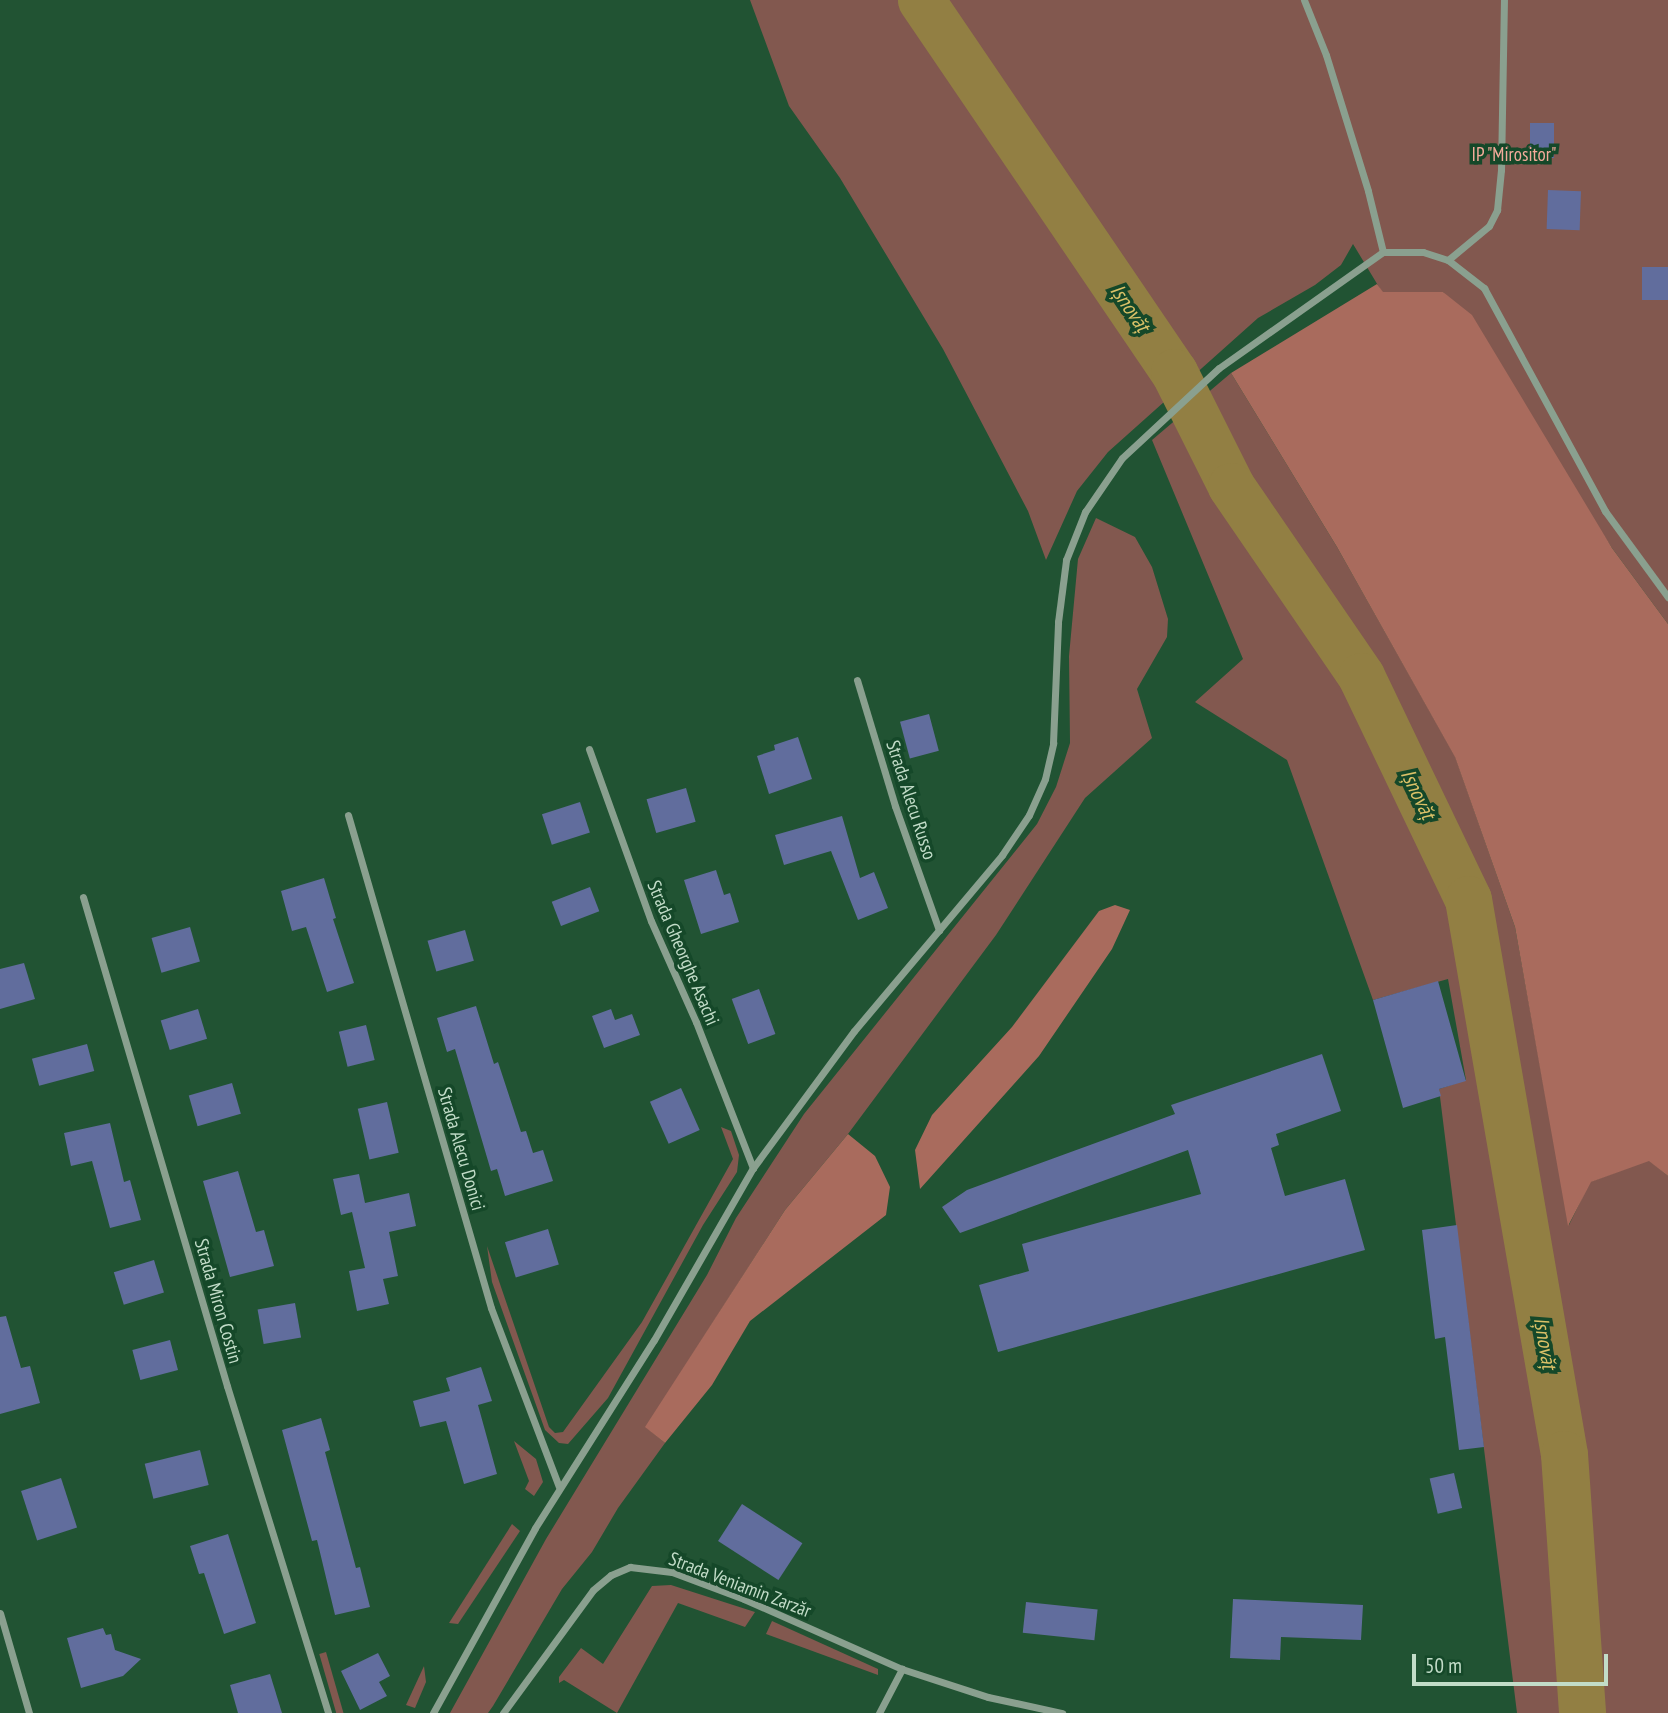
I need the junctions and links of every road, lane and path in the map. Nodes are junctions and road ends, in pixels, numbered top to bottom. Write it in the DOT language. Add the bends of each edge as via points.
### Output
graph roads {
  1 [pos="1304,0"];
  2 [pos="1504,0"];
  3 [pos="1383,253"];
  4 [pos="1448,260"];
  5 [pos="1668,597"];
  6 [pos="857,680"];
  7 [pos="589,749"];
  8 [pos="348,815"];
  9 [pos="83,897"];
  10 [pos="939,930"];
  11 [pos="753,1168"];
  12 [pos="559,1487"];
  13 [pos="0,1613"];
  14 [pos="902,1670"];
  15 [pos="29,1713"];
  16 [pos="328,1713"];
  17 [pos="433,1713"];
  18 [pos="503,1713"];
  19 [pos="878,1713"];
  20 [pos="1062,1713"];
  1 -- 3 [label="street" via="1345,117"];
  2 -- 4 [label="street" via="1497,209 1489,226"];
  3 -- 4 [label="street" via="1423,252"];
  3 -- 10 [label="street" via="1219,368 1122,458 1085,512 1066,560 1058,622 1053,743 1045,779 1029,815 1002,855"];
  4 -- 5 [label="street" via="1484,288 1605,512"];
  6 -- 10 [label="street, Strada Alecu Russo"];
  7 -- 11 [label="street, Strada Gheorghe Asachi" via="651,921"];
  8 -- 12 [label="street, Strada Alecu Donici" via="491,1308"];
  9 -- 16 [label="street, Strada Miron Costin"];
  10 -- 11 [label="street" via="854,1031"];
  11 -- 12 [label="street" via="654,1340"];
  12 -- 17 [label="street"];
  13 -- 15 [label="street"];
  14 -- 18 [label="street, Strada Veniamin Zarzăr" via="744,1599 672,1572 630,1567 593,1590"];
  14 -- 19 [label="street"];
  14 -- 20 [label="street, Strada Veniamin Zarzăr"];
}
